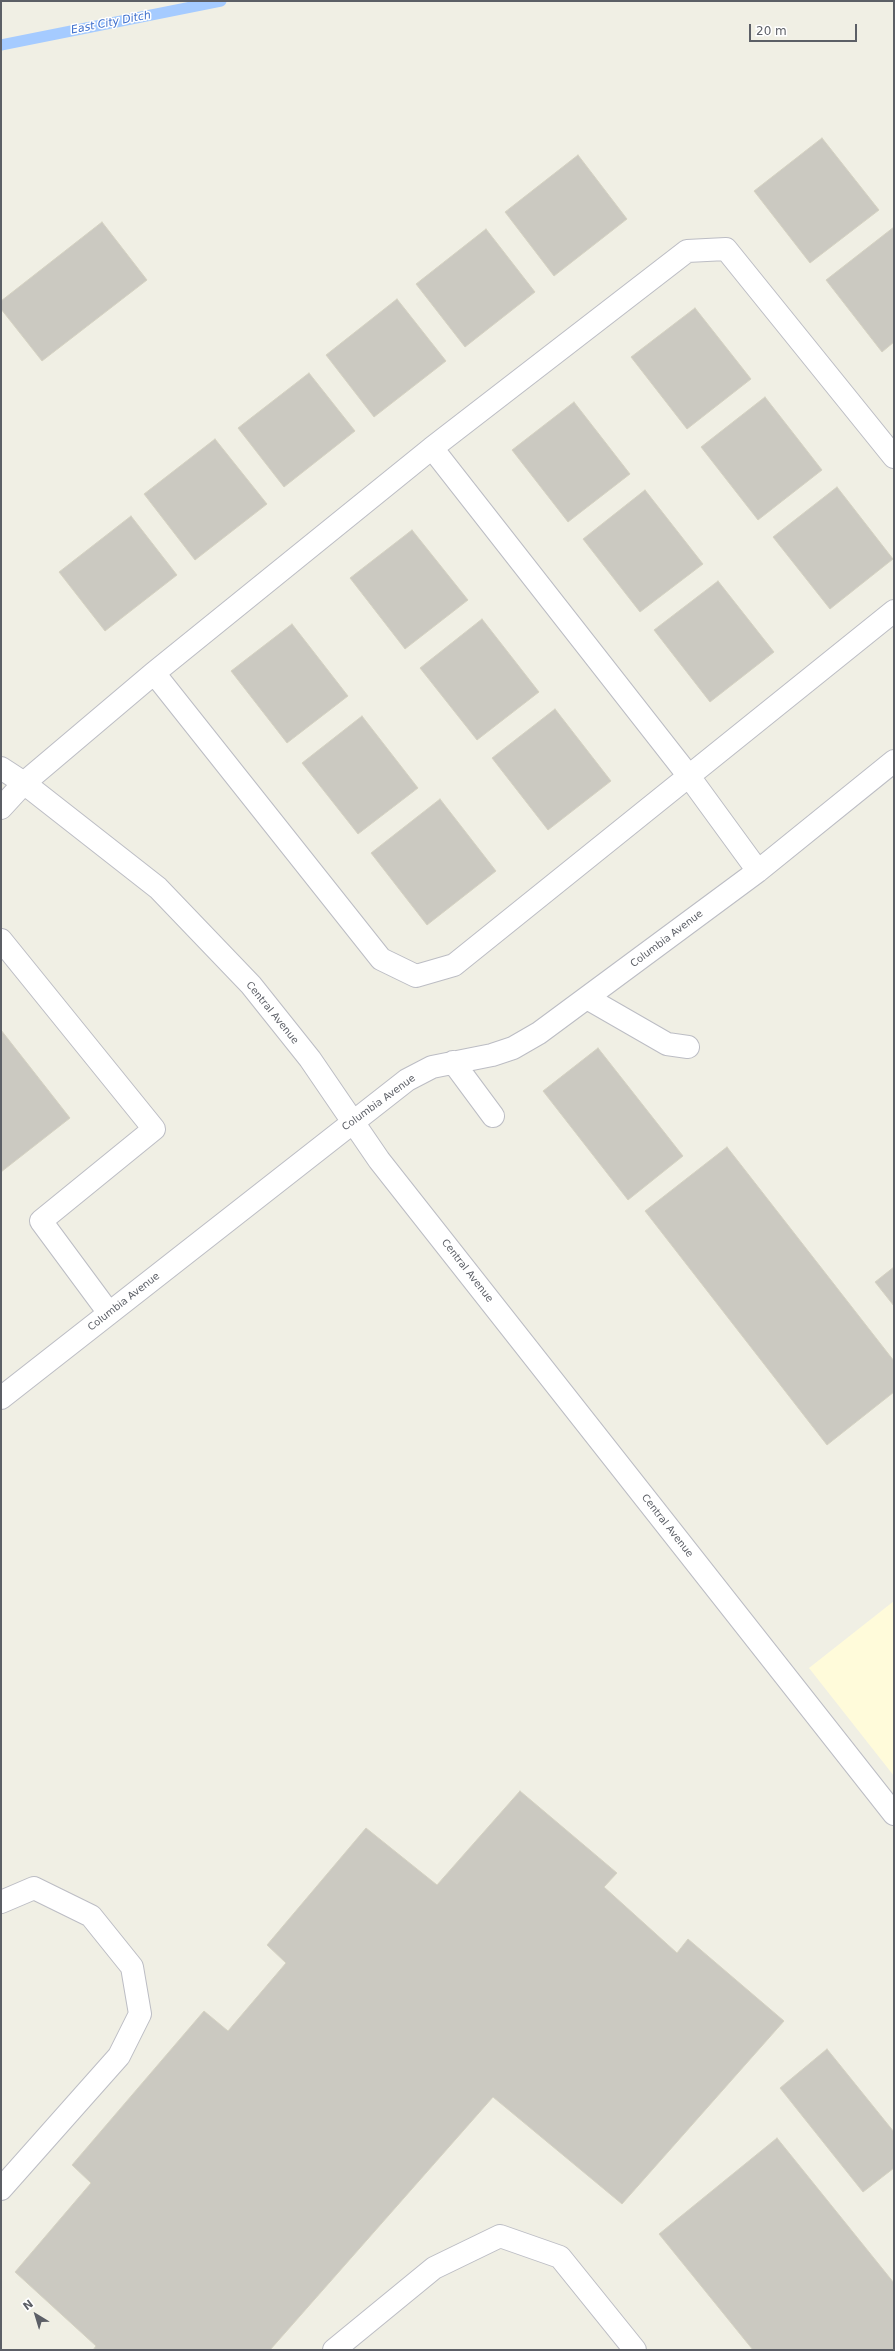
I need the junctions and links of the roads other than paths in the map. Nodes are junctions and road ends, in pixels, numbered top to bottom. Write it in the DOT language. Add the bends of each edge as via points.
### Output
graph roads {
  1 [pos="432,448"];
  2 [pos="894,457"];
  3 [pos="894,611"];
  4 [pos="154,673"];
  5 [pos="894,762"];
  6 [pos="1,768"];
  7 [pos="688,775"];
  8 [pos="24,783"];
  9 [pos="1,808"];
  10 [pos="758,871"];
  11 [pos="1,940"];
  12 [pos="586,998"];
  13 [pos="688,1046"];
  14 [pos="453,1062"];
  15 [pos="494,1116"];
  16 [pos="353,1121"];
  17 [pos="109,1313"];
  18 [pos="1,1398"];
  19 [pos="894,1814"];
  20 [pos="1,1902"];
  21 [pos="1,2189"];
  22 [pos="334,2350"];
  23 [pos="635,2350"];
  1 -- 2 [label="street" via="686,251 726,249"];
  1 -- 4 [label="street"];
  1 -- 7 [label="street"];
  3 -- 7 [label="street"];
  4 -- 7 [label="street" via="381,959 416,976 454,964"];
  4 -- 8 [label="street"];
  5 -- 10 [label="street, Columbia Avenue"];
  6 -- 8 [label="street, Central Avenue"];
  7 -- 10 [label="street"];
  8 -- 9 [label="street"];
  8 -- 16 [label="street, Central Avenue" via="158,888 251,985 310,1059"];
  10 -- 12 [label="street, Columbia Avenue"];
  11 -- 17 [label="street" via="154,1129 41,1220"];
  12 -- 13 [label="street" via="667,1044"];
  12 -- 14 [label="street, Columbia Avenue" via="514,1048"];
  14 -- 15 [label="street"];
  14 -- 16 [label="street, Columbia Avenue" via="432,1067 407,1080"];
  16 -- 17 [label="street, Columbia Avenue"];
  16 -- 19 [label="street, Central Avenue" via="379,1160"];
  17 -- 18 [label="street, Columbia Avenue"];
  20 -- 21 [label="street" via="34,1888 91,1916 132,1967 140,2014 119,2056"];
  22 -- 23 [label="street" via="434,2268 500,2236 560,2257"];
}
